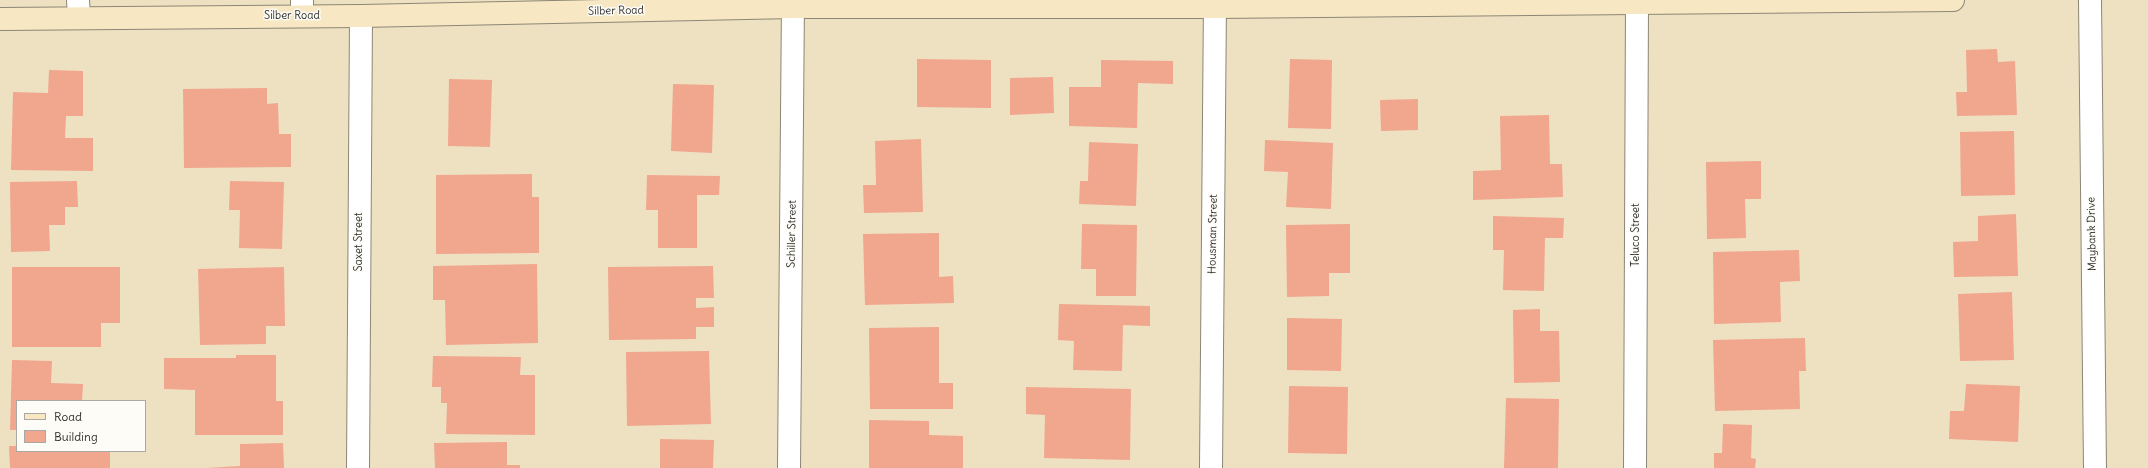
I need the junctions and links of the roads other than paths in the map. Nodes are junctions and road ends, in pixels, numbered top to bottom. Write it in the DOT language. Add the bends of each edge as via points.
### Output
graph roads {
  1 [pos="1953,0"];
  2 [pos="2090,0"];
  3 [pos="1637,3"];
  4 [pos="794,4"];
  5 [pos="1215,4"];
  6 [pos="302,8"];
  7 [pos="78,9"];
  8 [pos="361,16"];
  9 [pos="0,19"];
  10 [pos="358,468"];
  11 [pos="790,468"];
  12 [pos="1211,468"];
  13 [pos="1635,468"];
  14 [pos="2095,468"];
  1 -- 3 [label="street, Silber Road"];
  2 -- 14 [label="street, Maybank Drive"];
  3 -- 5 [label="street, Silber Road"];
  3 -- 13 [label="street, Teluco Street"];
  4 -- 5 [label="street, Silber Road"];
  4 -- 8 [label="street, Silber Road"];
  4 -- 11 [label="street, Schiller Street"];
  5 -- 12 [label="street, Housman Street"];
  6 -- 7 [label="street, Silber Road"];
  6 -- 8 [label="street, Silber Road"];
  7 -- 9 [label="street, Silber Road"];
  8 -- 10 [label="street, Saxet Street"];
}
